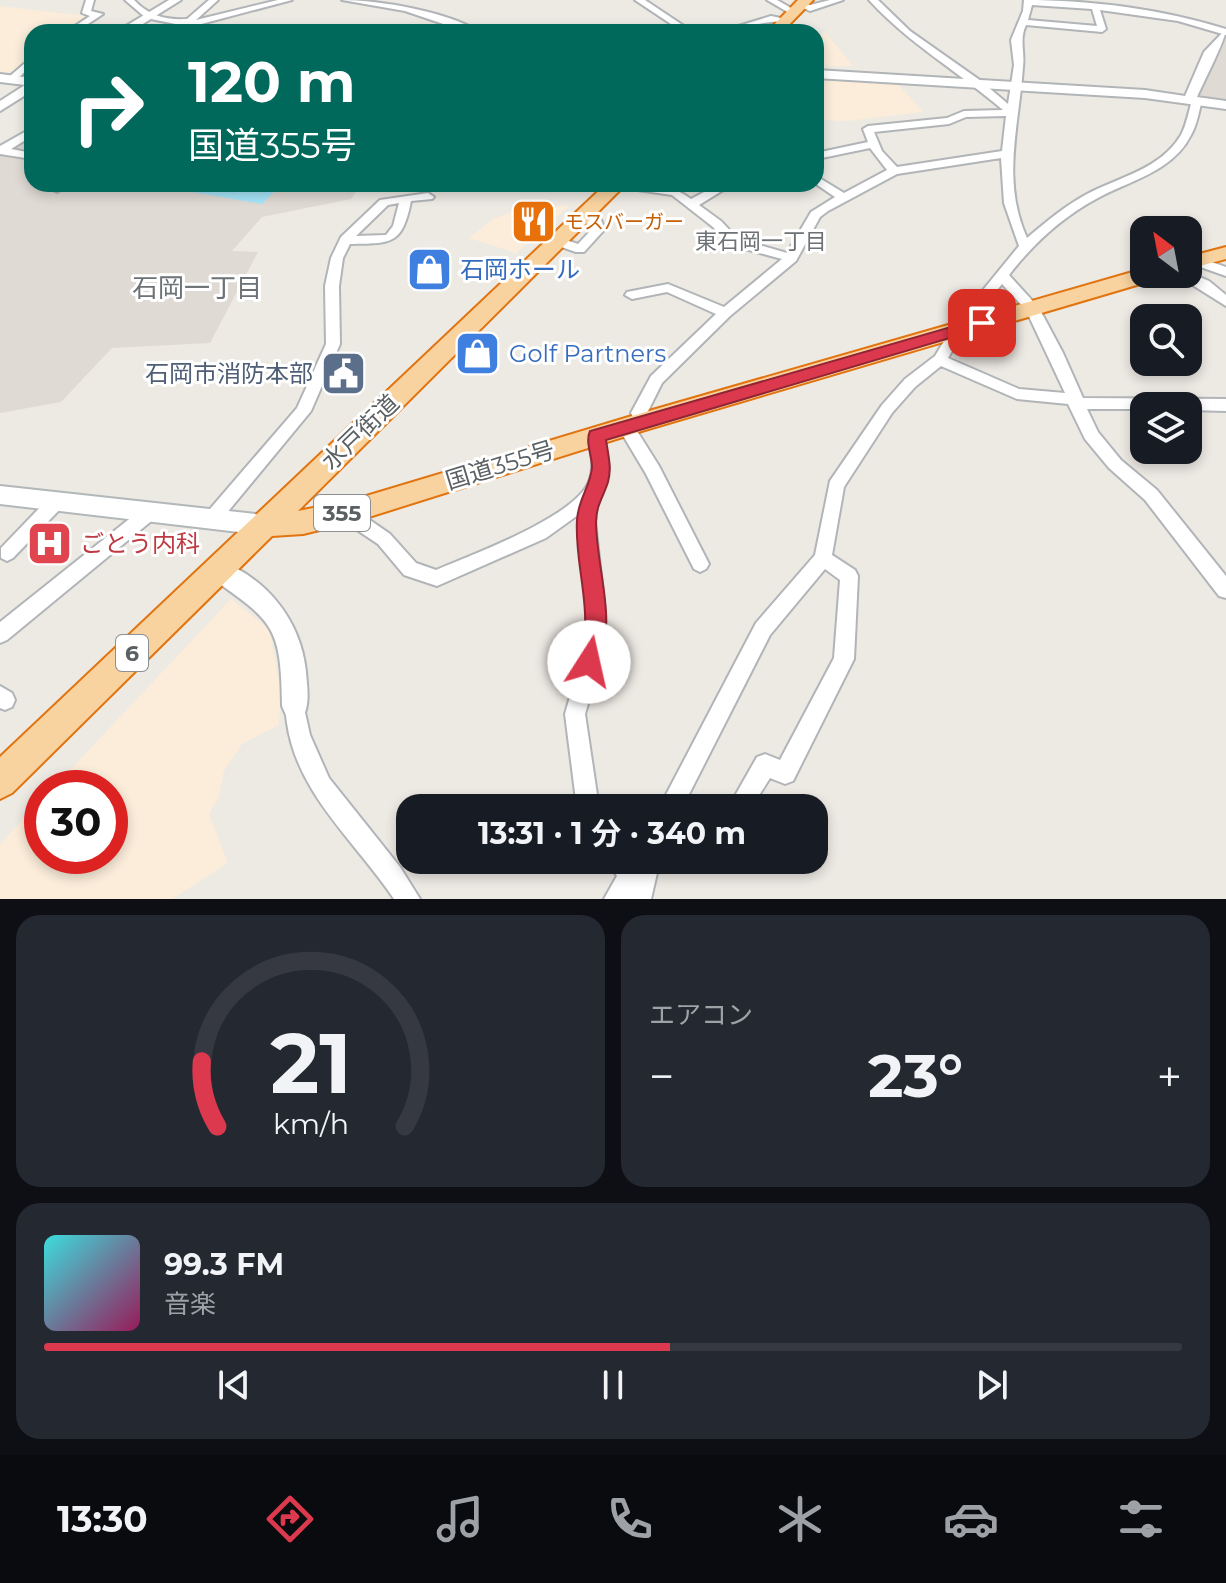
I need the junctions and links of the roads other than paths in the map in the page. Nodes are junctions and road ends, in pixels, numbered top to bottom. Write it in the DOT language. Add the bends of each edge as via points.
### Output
graph roads {
  1 [pos="90,0"];
  2 [pos="129,0"];
  3 [pos="176,0"];
  4 [pos="214,0"];
  5 [pos="288,0"];
  6 [pos="346,0"];
  7 [pos="639,0"];
  8 [pos="771,0"];
  9 [pos="839,0"];
  10 [pos="873,0"];
  11 [pos="1028,1"];
  12 [pos="1095,6"];
  13 [pos="797,9"];
  14 [pos="149,15"];
  15 [pos="1023,22"];
  16 [pos="190,23"];
  17 [pos="83,24"];
  18 [pos="135,24"];
  19 [pos="452,24"];
  20 [pos="676,24"];
  21 [pos="753,24"];
  22 [pos="782,24"];
  23 [pos="1226,32"];
  24 [pos="24,66"];
  25 [pos="824,74"];
  26 [pos="6,79"];
  27 [pos="978,83"];
  28 [pos="1014,86"];
  29 [pos="24,88"];
  30 [pos="24,90"];
  31 [pos="0,100"];
  32 [pos="1193,100"];
  33 [pos="1226,105"];
  34 [pos="0,107"];
  35 [pos="1010,112"];
  36 [pos="24,136"];
  37 [pos="872,144"];
  38 [pos="1,150"];
  39 [pos="24,154"];
  40 [pos="824,154"];
  41 [pos="1008,154"];
  42 [pos="894,171"];
  43 [pos="824,184"];
  44 [pos="609,192"];
  45 [pos="670,192"];
  46 [pos="713,192"];
  47 [pos="428,197"];
  48 [pos="406,198"];
  49 [pos="844,198"];
  50 [pos="691,204"];
  51 [pos="345,240"];
  52 [pos="1025,246"];
  53 [pos="1226,253"];
  54 [pos="791,258"];
  55 [pos="1202,261"];
  56 [pos="1202,268"];
  57 [pos="1226,272"];
  58 [pos="1001,275"];
  59 [pos="1130,280"];
  60 [pos="1202,282"];
  61 [pos="632,295"];
  62 [pos="1226,302"];
  63 [pos="1032,308"];
  64 [pos="725,313"];
  65 [pos="957,331"];
  66 [pos="940,360"];
  67 [pos="1074,401"];
  68 [pos="1226,405"];
  69 [pos="634,424"];
  70 [pos="596,436"];
  71 [pos="0,495"];
  72 [pos="589,498"];
  73 [pos="57,501"];
  74 [pos="353,511"];
  75 [pos="149,513"];
  76 [pos="210,521"];
  77 [pos="264,525"];
  78 [pos="7,553"];
  79 [pos="823,558"];
  80 [pos="700,564"];
  81 [pos="218,570"];
  82 [pos="1220,578"];
  83 [pos="1226,590"];
  84 [pos="0,634"];
  85 [pos="295,706"];
  86 [pos="0,781"];
  87 [pos="586,794"];
  88 [pos="677,794"];
  89 [pos="747,794"];
  90 [pos="628,874"];
  91 [pos="636,874"];
  92 [pos="408,899"];
  93 [pos="616,899"];
  94 [pos="639,899"];
  1 -- 17 [label="street" via="86,13 99,14"];
  2 -- 14 [label="street"];
  3 -- 14 [label="street"];
  4 -- 16 [label="street"];
  5 -- 16 [label="street"];
  6 -- 19 [label="street" via="406,9"];
  7 -- 20 [label="street"];
  8 -- 13 [label="street"];
  9 -- 13 [label="street"];
  10 -- 27 [label="street" via="907,33"];
  11 -- 12 [label="street"];
  11 -- 15 [label="street"];
  12 -- 15 [label="street" via="1102,29"];
  12 -- 23 [label="street"];
  13 -- 21 [label="street"];
  13 -- 22 [label="highway"];
  14 -- 16 [label="street" via="160,22"];
  14 -- 18 [label="street"];
  15 -- 28 [label="street"];
  23 -- 32 [label="street" via="1210,52"];
  24 -- 26 [label="street"];
  25 -- 27 [label="street"];
  27 -- 28 [label="street"];
  27 -- 35 [label="street"];
  28 -- 32 [label="street"];
  28 -- 35 [label="street"];
  29 -- 31 [label="street"];
  30 -- 34 [label="street"];
  32 -- 33 [label="street"];
  32 -- 52 [label="street" via="1186,136 1171,153 1142,175 1061,215"];
  35 -- 37 [label="street" via="875,127 868,129"];
  35 -- 41 [label="street"];
  36 -- 38 [label="street"];
  37 -- 40 [label="street"];
  37 -- 42 [label="street"];
  38 -- 39 [label="street"];
  41 -- 42 [label="street"];
  41 -- 52 [label="street" via="1010,209"];
  42 -- 49 [label="street"];
  43 -- 49 [label="street"];
  44 -- 77 [label="highway, 水戸街道 / 6"];
  45 -- 50 [label="street"];
  46 -- 50 [label="street"];
  47 -- 48 [label="street"];
  48 -- 51 [label="street" via="384,202"];
  48 -- 51 [label="street" via="399,233 393,238"];
  49 -- 54 [label="street" via="815,215"];
  50 -- 54 [label="street" via="734,242"];
  51 -- 76 [label="street" via="332,286 333,344 303,411"];
  52 -- 58 [label="street"];
  53 -- 55 [label="highway"];
  54 -- 64 [label="street"];
  56 -- 57 [label="street"];
  58 -- 63 [label="street"];
  58 -- 65 [label="street"];
  59 -- 63 [label="highway, 国道355号 / 355"];
  60 -- 62 [label="street"];
  61 -- 64 [label="street" via="668,288"];
  63 -- 65 [label="highway, 国道355号 / 355"];
  63 -- 67 [label="street"];
  64 -- 69 [label="street" via="656,380"];
  65 -- 66 [label="street"];
  65 -- 69 [label="highway, 国道355号 / 355"];
  66 -- 67 [label="street" via="1017,394"];
  66 -- 79 [label="street" via="887,409 836,486"];
  67 -- 68 [label="street"];
  67 -- 82 [label="street" via="1091,435 1151,495"];
  69 -- 70 [label="highway, 国道355号 / 355"];
  69 -- 80 [label="street"];
  70 -- 72 [label="street" via="601,468"];
  70 -- 74 [label="highway, 国道355号 / 355"];
  71 -- 73 [label="main road"];
  72 -- 74 [label="street" via="540,533 437,578 410,569 384,539 357,521"];
  72 -- 87 [label="street" via="595,645 575,714"];
  73 -- 75 [label="main road"];
  73 -- 78 [label="street"];
  74 -- 77 [label="highway, 国道355号 / 355"];
  75 -- 76 [label="main road"];
  75 -- 84 [label="street"];
  76 -- 77 [label="main road"];
  77 -- 81 [label="highway, 水戸街道 / 6"];
  79 -- 88 [label="street" via="763,629"];
  79 -- 89 [label="street" via="849,576 844,659 785,773 765,765"];
  81 -- 85 [label="street" via="263,599 282,623 295,659"];
  81 -- 86 [label="highway, 水戸街道 / 6"];
  82 -- 83 [label="street"];
  85 -- 92 [label="street" via="296,730 314,775"];
  90 -- 93 [label="street"];
  91 -- 94 [label="street"];
}
